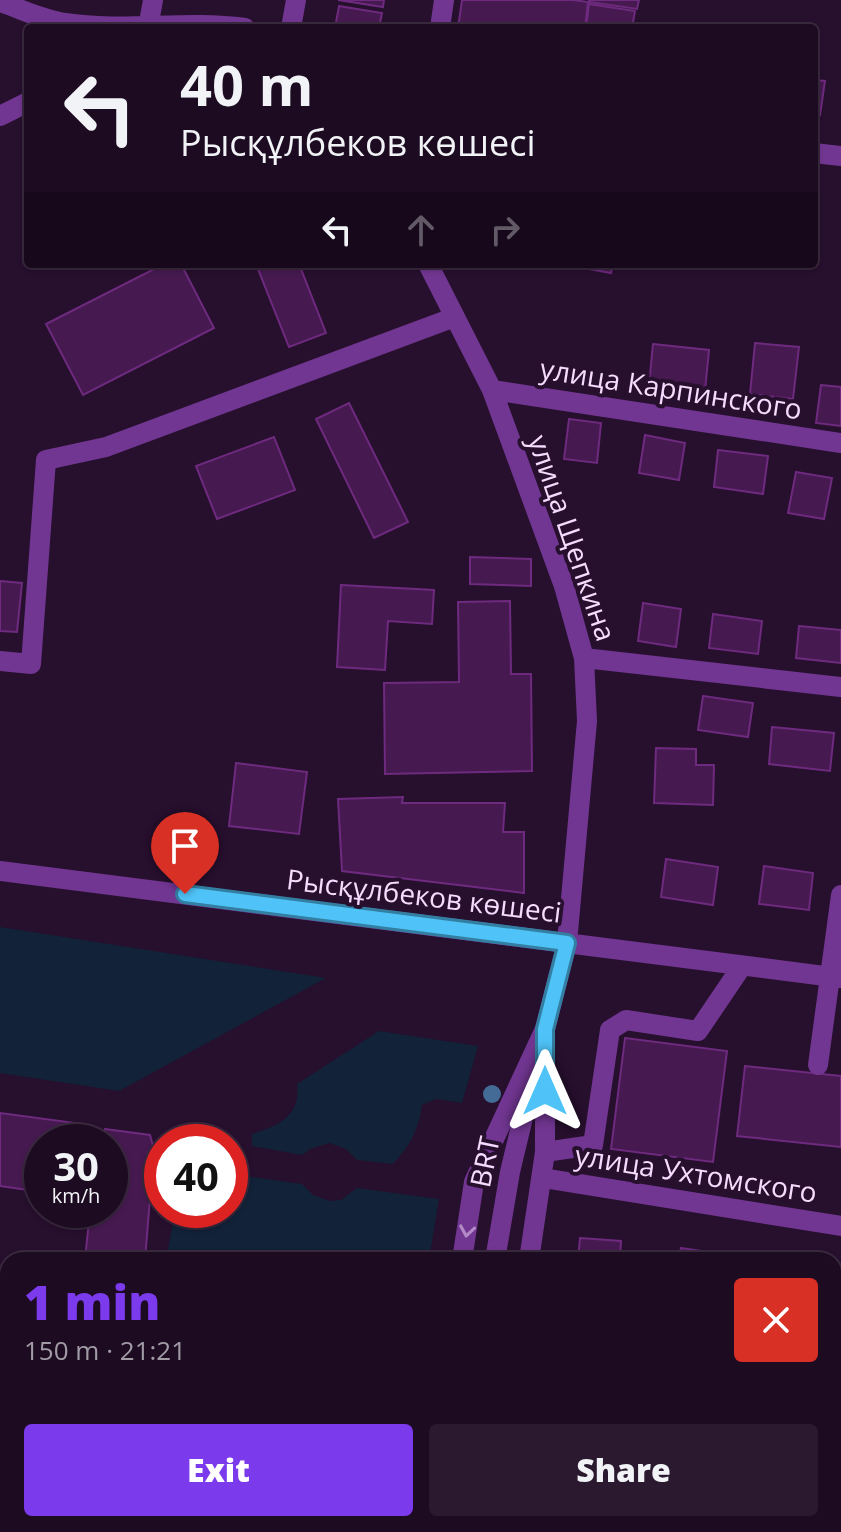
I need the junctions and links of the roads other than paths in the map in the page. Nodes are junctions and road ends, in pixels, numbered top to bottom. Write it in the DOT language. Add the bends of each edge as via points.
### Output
graph roads {
  1 [pos="153,0"];
  2 [pos="296,0"];
  3 [pos="444,0"];
  4 [pos="0,2"];
  5 [pos="84,24"];
  6 [pos="149,24"];
  7 [pos="292,24"];
  8 [pos="441,24"];
  9 [pos="24,104"];
  10 [pos="0,116"];
  11 [pos="818,153"];
  12 [pos="841,156"];
  13 [pos="430,268"];
  14 [pos="455,317"];
  15 [pos="492,390"];
  16 [pos="841,443"];
  17 [pos="584,658"];
  18 [pos="0,661"];
  19 [pos="841,687"];
  20 [pos="0,871"];
  21 [pos="841,895"];
  22 [pos="567,943"];
  23 [pos="742,966"];
  24 [pos="835,977"];
  25 [pos="545,1029"];
  26 [pos="818,1065"];
  27 [pos="545,1152"];
  28 [pos="543,1178"];
  29 [pos="841,1226"];
  30 [pos="463,1252"];
  31 [pos="496,1252"];
  32 [pos="530,1252"];
  1 -- 6 [label="street"];
  2 -- 7 [label="street"];
  3 -- 8 [label="street"];
  4 -- 5 [label="street" via="63,23"];
  9 -- 10 [label="street"];
  11 -- 12 [label="street"];
  13 -- 14 [label="street, улица Щепкина"];
  14 -- 15 [label="street, улица Щепкина"];
  14 -- 18 [label="street" via="106,447 46,460 31,664"];
  15 -- 16 [label="street, улица Карпинского"];
  15 -- 17 [label="street, улица Щепкина" via="564,586"];
  17 -- 19 [label="street"];
  17 -- 22 [label="street, улица Щепкина" via="587,721"];
  20 -- 22 [label="street, Рысқұлбеков көшесі"];
  21 -- 24 [label="street"];
  22 -- 23 [label="street, Рысқұлбеков көшесі"];
  22 -- 25 [label="street, улица Щепкина"];
  23 -- 24 [label="street, Рысқұлбеков көшесі"];
  23 -- 27 [label="street" via="698,1031 626,1020 610,1030 593,1145"];
  24 -- 26 [label="street"];
  25 -- 27 [label="street"];
  25 -- 30 [label="street, one-way" via="474,1182"];
  25 -- 31 [label="street, BRT"];
  27 -- 28 [label="street"];
  28 -- 29 [label="street, улица Ухтомского"];
  28 -- 32 [label="street"];
}
